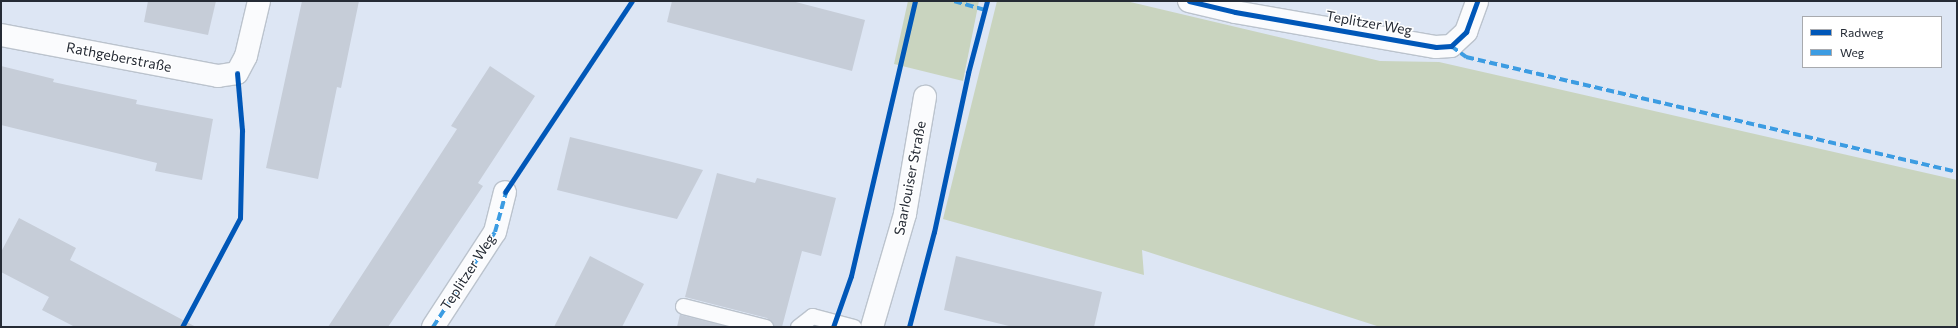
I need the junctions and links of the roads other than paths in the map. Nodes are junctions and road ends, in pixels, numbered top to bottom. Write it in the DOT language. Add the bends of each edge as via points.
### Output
graph roads {
  1 [pos="259,1"];
  2 [pos="1189,1"];
  3 [pos="1477,1"];
  4 [pos="1,35"];
  5 [pos="925,97"];
  6 [pos="505,192"];
  7 [pos="683,306"];
  8 [pos="433,327"];
  9 [pos="765,327"];
  10 [pos="798,327"];
  11 [pos="854,327"];
  12 [pos="872,327"];
  1 -- 4 [label="street, Rathgeberstraße" via="246,56 237,73 218,76"];
  2 -- 3 [label="street, Teplitzer Weg" via="1235,12 1436,47 1451,46 1466,32"];
  5 -- 12 [label="street, Saarlouiser Straße" via="905,214"];
  6 -- 8 [label="street, Teplitzer Weg" via="495,232"];
  7 -- 9 [label="lane"];
  10 -- 11 [label="lane" via="812,316"];
}
